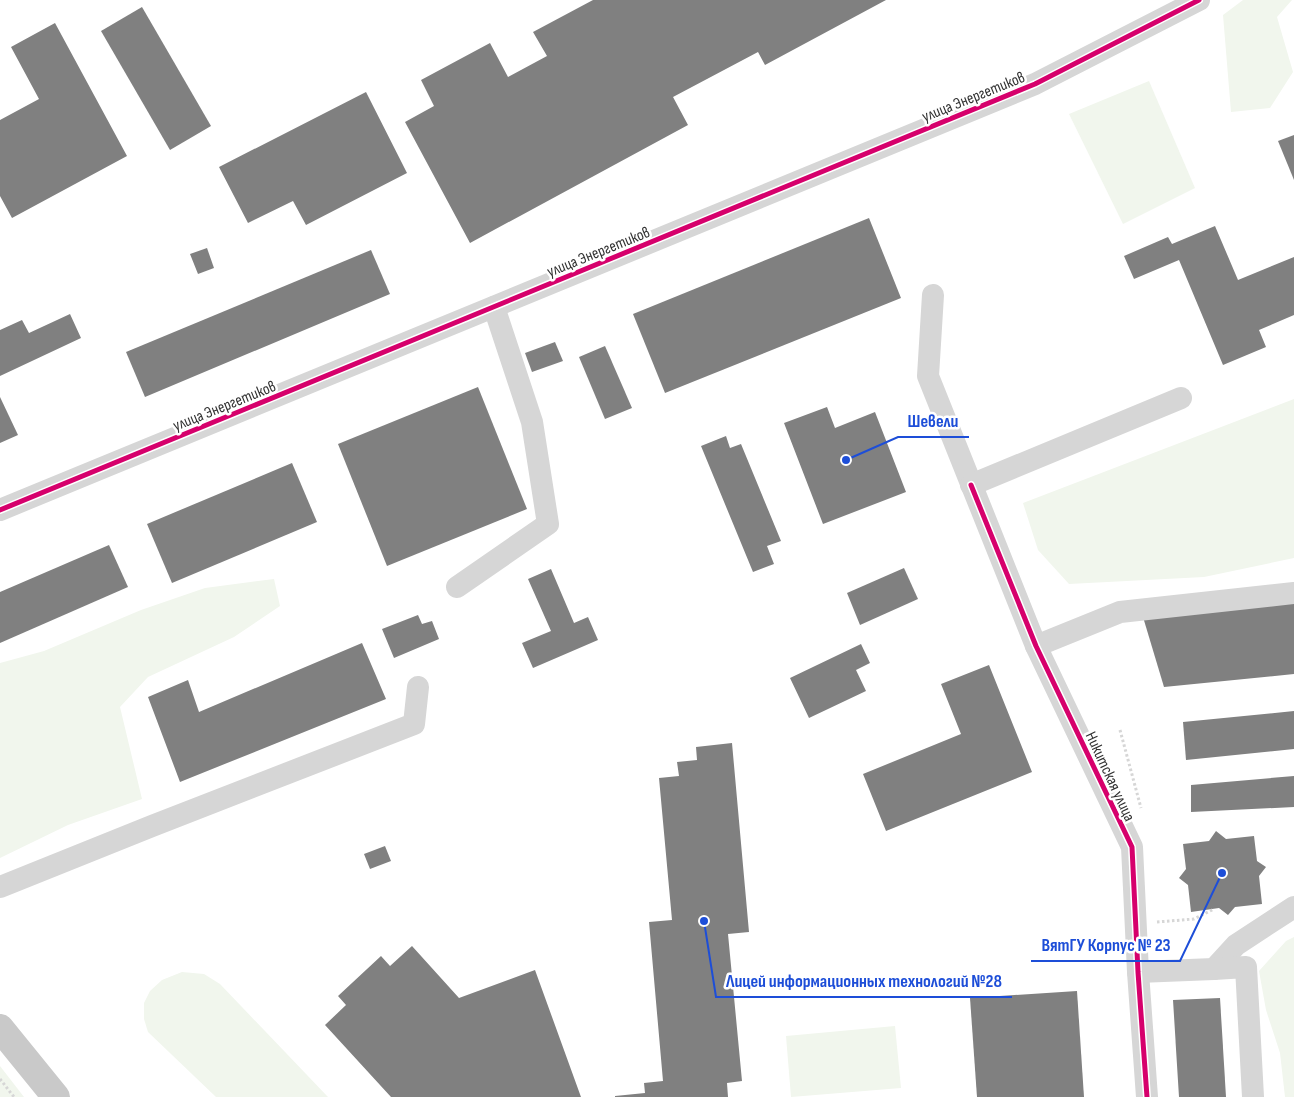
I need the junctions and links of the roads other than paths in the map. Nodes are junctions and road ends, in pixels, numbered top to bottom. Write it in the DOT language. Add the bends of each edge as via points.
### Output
graph roads {
  1 [pos="1199,0"];
  2 [pos="933,295"];
  3 [pos="494,307"];
  4 [pos="1181,398"];
  5 [pos="971,485"];
  6 [pos="0,510"];
  7 [pos="457,587"];
  8 [pos="1294,593"];
  9 [pos="1036,646"];
  10 [pos="418,686"];
  11 [pos="0,887"];
  12 [pos="1294,907"];
  13 [pos="1214,970"];
  14 [pos="1138,972"];
  15 [pos="0,1028"];
  16 [pos="56,1097"];
  17 [pos="1147,1097"];
  18 [pos="1253,1097"];
  1 -- 3 [label="street, улица Энергетиков" via="1035,84"];
  2 -- 5 [label="street, Никитская улица" via="928,376"];
  3 -- 6 [label="street, улица Энергетиков"];
  3 -- 7 [label="street" via="532,422 548,524"];
  4 -- 5 [label="street"];
  5 -- 9 [label="street, Никитская улица"];
  8 -- 9 [label="street" via="1120,612"];
  9 -- 14 [label="street, Никитская улица" via="1132,848"];
  10 -- 11 [label="street" via="414,724"];
  12 -- 13 [label="street" via="1236,945"];
  13 -- 14 [label="street"];
  13 -- 18 [label="street" via="1246,967"];
  14 -- 17 [label="street, Никитская улица"];
  15 -- 16 [label="main road"];
}
